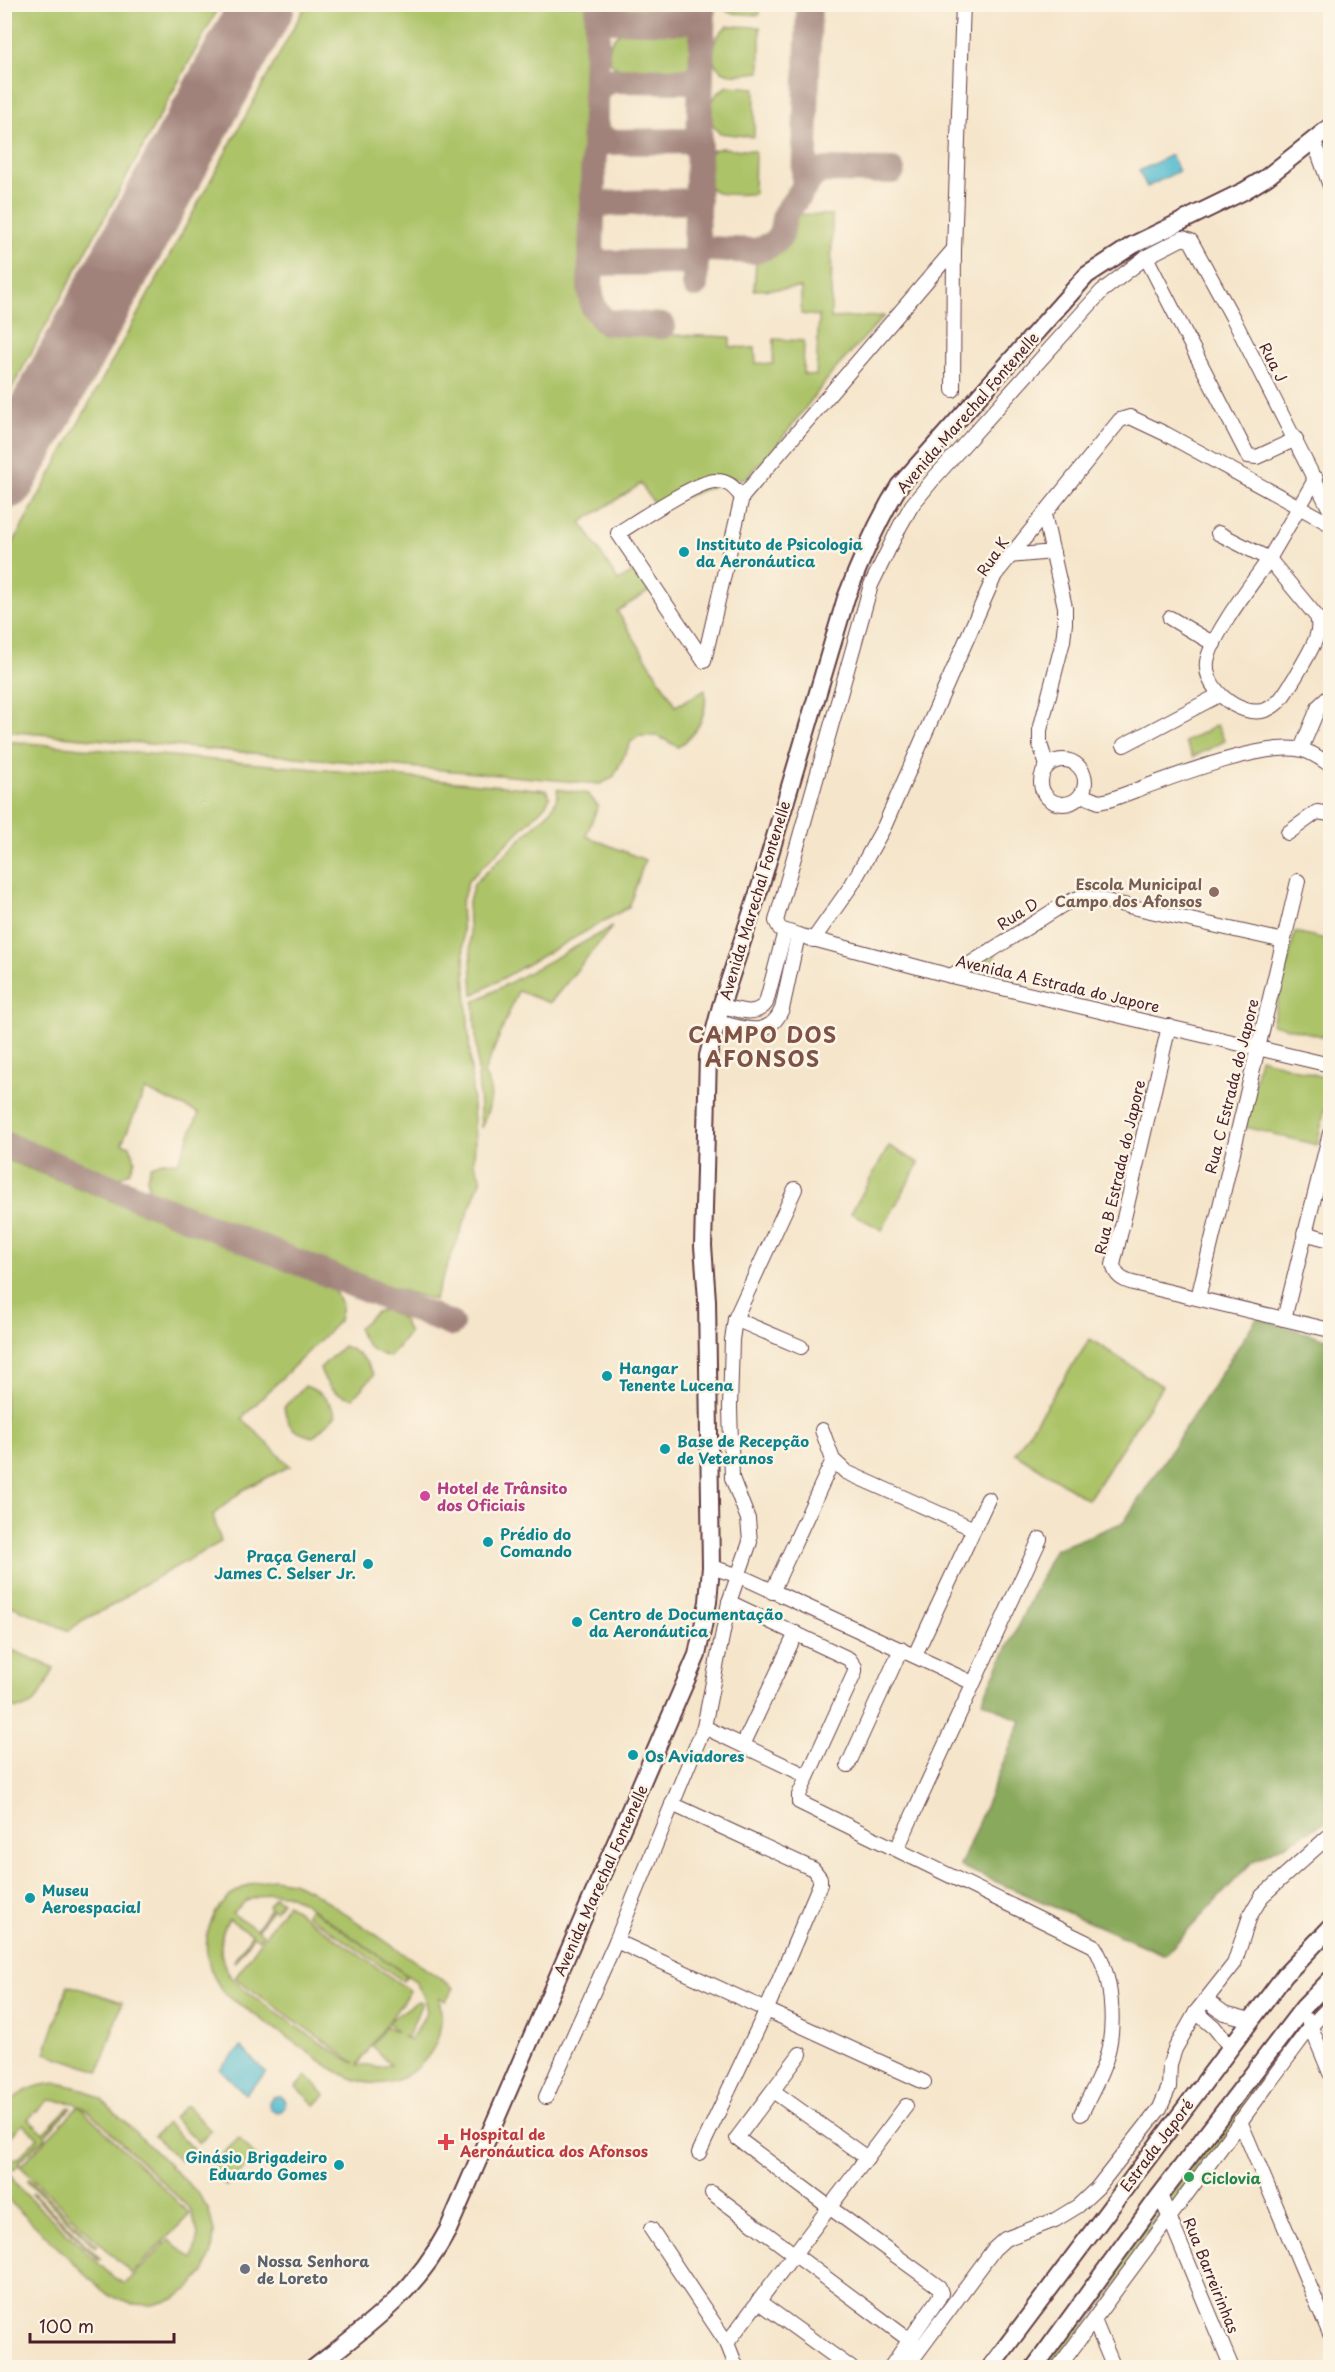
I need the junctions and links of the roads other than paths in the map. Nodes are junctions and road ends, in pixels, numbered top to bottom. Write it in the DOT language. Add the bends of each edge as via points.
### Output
graph roads {
  1 [pos="963,4"];
  2 [pos="1330,128"];
  3 [pos="1314,141"];
  4 [pos="1330,186"];
  5 [pos="954,249"];
  6 [pos="1146,257"];
  7 [pos="953,390"];
  8 [pos="1296,439"];
  9 [pos="1316,478"];
  10 [pos="742,497"];
  11 [pos="1300,507"];
  12 [pos="1330,510"];
  13 [pos="1044,514"];
  14 [pos="1330,524"];
  15 [pos="1218,533"];
  16 [pos="1053,552"];
  17 [pos="1009,556"];
  18 [pos="1269,559"];
  19 [pos="1170,618"];
  20 [pos="1214,644"];
  21 [pos="1219,695"];
  22 [pos="1330,696"];
  23 [pos="1124,745"];
  24 [pos="1301,749"];
  25 [pos="1330,765"];
  26 [pos="1047,766"];
  27 [pos="1081,795"];
  28 [pos="1330,814"];
  29 [pos="1288,833"];
  30 [pos="1298,881"];
  31 [pos="788,932"];
  32 [pos="813,940"];
  33 [pos="1284,941"];
  34 [pos="776,962"];
  35 [pos="791,966"];
  36 [pos="951,976"];
  37 [pos="761,1010"];
  38 [pos="719,1014"];
  39 [pos="772,1024"];
  40 [pos="1169,1026"];
  41 [pos="1258,1047"];
  42 [pos="1330,1065"];
  43 [pos="1330,1132"];
  44 [pos="1328,1154"];
  45 [pos="795,1189"];
  46 [pos="1304,1233"];
  47 [pos="1330,1240"];
  48 [pos="1198,1298"];
  49 [pos="735,1319"];
  50 [pos="1284,1319"];
  51 [pos="1330,1330"];
  52 [pos="801,1347"];
  53 [pos="822,1430"];
  54 [pos="834,1460"];
  55 [pos="988,1499"];
  56 [pos="974,1529"];
  57 [pos="1040,1539"];
  58 [pos="711,1567"];
  59 [pos="740,1576"];
  60 [pos="772,1592"];
  61 [pos="729,1602"];
  62 [pos="796,1633"];
  63 [pos="900,1649"];
  64 [pos="915,1655"];
  65 [pos="974,1683"];
  66 [pos="704,1727"];
  67 [pos="743,1745"];
  68 [pos="848,1765"];
  69 [pos="807,1776"];
  70 [pos="672,1804"];
  71 [pos="1330,1835"];
  72 [pos="897,1849"];
  73 [pos="1330,1928"];
  74 [pos="616,1941"];
  75 [pos="1330,1980"];
  76 [pos="1206,2000"];
  77 [pos="1330,2006"];
  78 [pos="1303,2008"];
  79 [pos="766,2011"];
  80 [pos="1196,2012"];
  81 [pos="1251,2020"];
  82 [pos="1311,2026"];
  83 [pos="1230,2047"];
  84 [pos="800,2054"];
  85 [pos="1330,2073"];
  86 [pos="924,2082"];
  87 [pos="773,2091"];
  88 [pos="546,2097"];
  89 [pos="906,2106"];
  90 [pos="1081,2114"];
  91 [pos="1240,2121"];
  92 [pos="699,2153"];
  93 [pos="867,2158"];
  94 [pos="712,2193"];
  95 [pos="1160,2195"];
  96 [pos="829,2207"];
  97 [pos="1170,2216"];
  98 [pos="651,2229"];
  99 [pos="794,2254"];
  100 [pos="758,2301"];
  101 [pos="1094,2320"];
  102 [pos="1330,2334"];
  103 [pos="727,2343"];
  104 [pos="914,2344"];
  105 [pos="736,2366"];
  106 [pos="314,2367"];
  107 [pos="850,2367"];
  108 [pos="890,2367"];
  109 [pos="906,2367"];
  110 [pos="990,2367"];
  111 [pos="1034,2367"];
  112 [pos="1058,2367"];
  113 [pos="1114,2367"];
  114 [pos="1232,2367"];
  1 -- 5 [label="street"];
  2 -- 3 [label="main road, Avenida Marechal Fontenelle"];
  3 -- 4 [label="street"];
  3 -- 38 [label="main road, Avenida Marechal Fontenelle" via="1244,191 1133,244 1087,275 899,486 846,598"];
  5 -- 7 [label="street"];
  5 -- 10 [label="street"];
  6 -- 8 [label="street, Rua J" via="1180,239 1189,240 1196,248"];
  6 -- 8 [label="street" via="1248,456 1257,457"];
  6 -- 31 [label="street" via="1085,308 922,491 900,526 872,585 776,921"];
  8 -- 9 [label="street, Rua J"];
  9 -- 11 [label="street"];
  9 -- 12 [label="street, Rua J"];
  10 -- 10 [label="street" via="712,628 704,661 618,533 714,480 730,483"];
  11 -- 13 [label="street, Rua K" via="1166,434 1124,417"];
  11 -- 14 [label="street, Rua K"];
  11 -- 18 [label="street"];
  13 -- 16 [label="street"];
  13 -- 17 [label="street, Rua K"];
  15 -- 18 [label="street"];
  16 -- 17 [label="street"];
  16 -- 26 [label="street" via="1065,623 1040,730"];
  17 -- 32 [label="street, Rua K" via="995,575 879,837"];
  18 -- 20 [label="street"];
  18 -- 21 [label="street" via="1317,617 1317,636 1279,702 1272,707 1250,711"];
  19 -- 20 [label="street"];
  20 -- 21 [label="street" via="1207,671"];
  21 -- 23 [label="street"];
  22 -- 24 [label="street" via="1319,706"];
  24 -- 25 [label="street"];
  24 -- 27 [label="street" via="1248,754 1109,800 1099,802"];
  26 -- 27 [label="street" via="1057,760 1075,762 1085,778"];
  26 -- 27 [label="street" via="1040,783 1051,801 1072,802"];
  28 -- 29 [label="street" via="1317,812"];
  30 -- 33 [label="street, Rua C Estrada do Japore"];
  31 -- 32 [label="street, Avenida A Estrada do Japore"];
  31 -- 34 [label="street"];
  31 -- 35 [label="street"];
  32 -- 36 [label="street, Avenida A Estrada do Japore"];
  33 -- 36 [label="street, Rua D" via="1081,897 1050,911"];
  33 -- 41 [label="street, Rua C Estrada do Japore"];
  34 -- 35 [label="street"];
  34 -- 37 [label="street"];
  35 -- 39 [label="street" via="782,1009"];
  36 -- 40 [label="street, Avenida A Estrada do Japore"];
  37 -- 38 [label="street"];
  37 -- 39 [label="street"];
  38 -- 39 [label="street" via="756,1030"];
  38 -- 58 [label="main road, Avenida Marechal Fontenelle" via="706,1076 703,1246"];
  40 -- 41 [label="street, Avenida A Estrada do Japore"];
  40 -- 48 [label="street, Rua B Estrada do Japore" via="1113,1265 1123,1281"];
  41 -- 42 [label="street, Avenida A Estrada do Japore"];
  41 -- 48 [label="street, Rua C Estrada do Japore"];
  43 -- 44 [label="street"];
  44 -- 46 [label="street"];
  45 -- 49 [label="street"];
  46 -- 47 [label="street"];
  46 -- 50 [label="street"];
  48 -- 50 [label="street, Rua B Estrada do Japore"];
  49 -- 52 [label="street"];
  49 -- 59 [label="street" via="730,1408 732,1478 748,1519 750,1542"];
  50 -- 51 [label="street, Rua B Estrada do Japore"];
  53 -- 54 [label="street"];
  54 -- 56 [label="street" via="846,1472"];
  54 -- 60 [label="street"];
  55 -- 56 [label="street"];
  56 -- 64 [label="street"];
  57 -- 65 [label="street"];
  58 -- 59 [label="street"];
  58 -- 106 [label="main road, Avenida Marechal Fontenelle" via="697,1655 448,2230 436,2253 394,2304"];
  59 -- 60 [label="street"];
  59 -- 61 [label="street"];
  60 -- 63 [label="street"];
  61 -- 62 [label="street"];
  61 -- 66 [label="street"];
  62 -- 67 [label="street"];
  62 -- 69 [label="street" via="849,1659 855,1667"];
  63 -- 64 [label="street"];
  63 -- 68 [label="street"];
  64 -- 65 [label="street"];
  65 -- 72 [label="street"];
  66 -- 67 [label="street"];
  66 -- 70 [label="street"];
  67 -- 69 [label="street"];
  69 -- 72 [label="street" via="798,1799 803,1806"];
  70 -- 74 [label="street"];
  70 -- 79 [label="street" via="813,1869 820,1878"];
  71 -- 76 [label="street" via="1262,1896 1250,1916 1234,1964"];
  72 -- 90 [label="street" via="1094,1946 1106,1969 1110,2040 1107,2056"];
  73 -- 81 [label="main road, Estrada Japoré" via="1285,1975"];
  74 -- 79 [label="street"];
  74 -- 88 [label="street"];
  75 -- 78 [label="main road"];
  76 -- 80 [label="street"];
  76 -- 81 [label="street" via="1224,2013"];
  77 -- 82 [label="street"];
  78 -- 82 [label="street"];
  78 -- 95 [label="main road"];
  79 -- 86 [label="street"];
  79 -- 92 [label="street"];
  80 -- 83 [label="street"];
  80 -- 104 [label="street" via="1175,2049 1160,2109 1097,2188 1055,2220 999,2244"];
  81 -- 83 [label="main road, Estrada Japoré"];
  82 -- 85 [label="street"];
  82 -- 91 [label="street"];
  83 -- 110 [label="main road, Estrada Japoré"];
  84 -- 87 [label="street"];
  87 -- 93 [label="street"];
  87 -- 96 [label="street" via="737,2138"];
  89 -- 93 [label="street"];
  91 -- 97 [label="street"];
  91 -- 102 [label="street"];
  93 -- 96 [label="street"];
  94 -- 99 [label="street"];
  95 -- 97 [label="street, Rua Barreirinhas"];
  95 -- 111 [label="main road"];
  96 -- 99 [label="street"];
  96 -- 104 [label="street" via="939,2287 941,2293"];
  97 -- 101 [label="street"];
  97 -- 114 [label="street, Rua Barreirinhas"];
  98 -- 103 [label="street"];
  99 -- 100 [label="street"];
  99 -- 104 [label="street"];
  100 -- 103 [label="street"];
  100 -- 107 [label="street"];
  101 -- 112 [label="street"];
  101 -- 113 [label="street"];
  103 -- 105 [label="street"];
  104 -- 108 [label="street"];
  104 -- 109 [label="street"];
}
